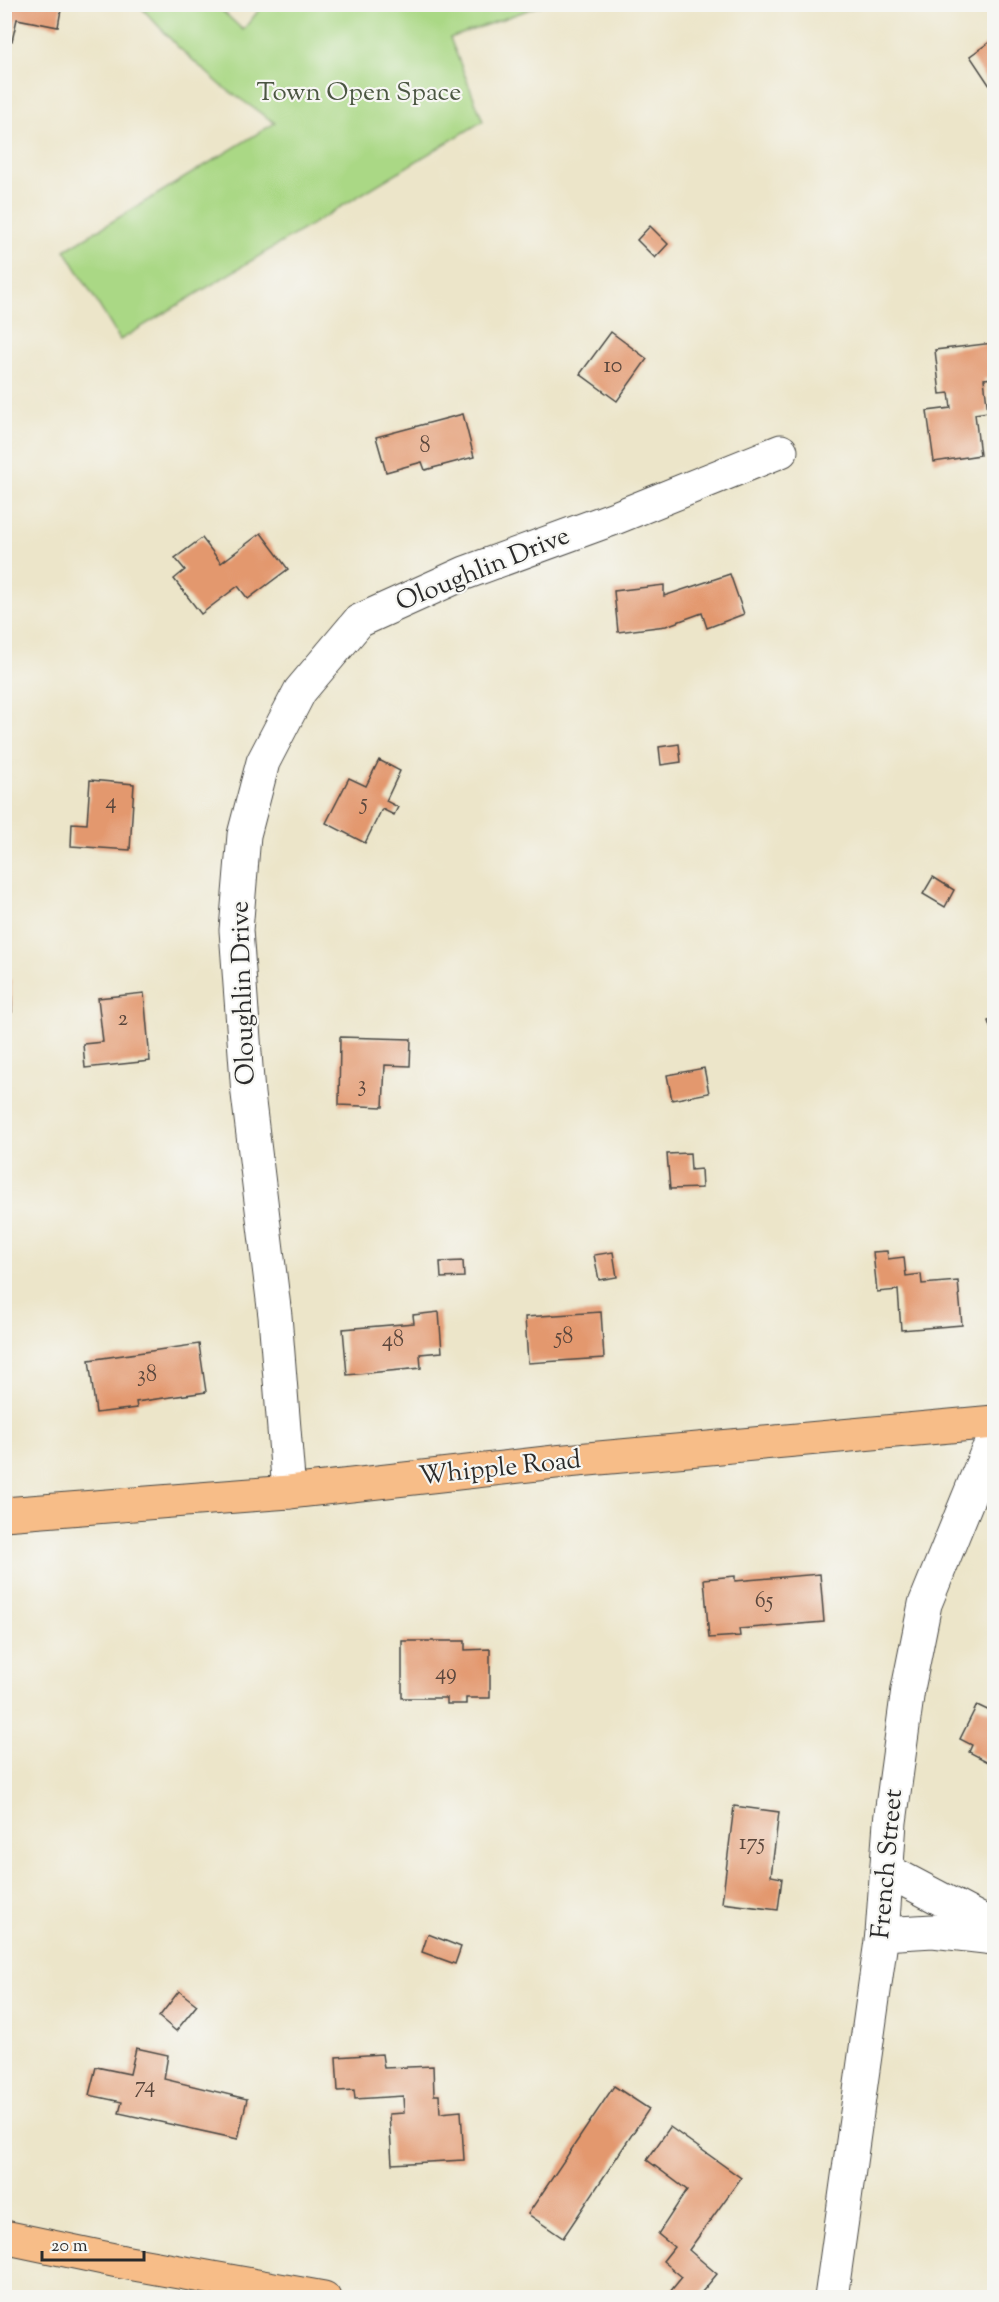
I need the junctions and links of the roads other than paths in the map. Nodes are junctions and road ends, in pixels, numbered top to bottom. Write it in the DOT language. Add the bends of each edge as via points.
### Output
graph roads {
  1 [pos="782,451"];
  2 [pos="994,1422"];
  3 [pos="994,1445"];
  4 [pos="289,1492"];
  5 [pos="4,1514"];
  6 [pos="888,1871"];
  7 [pos="994,1927"];
  8 [pos="882,1934"];
  9 [pos="994,1938"];
  10 [pos="4,2238"];
  11 [pos="324,2298"];
  12 [pos="831,2298"];
  1 -- 4 [label="street, Oloughlin Drive" via="465,573 359,621 300,691 263,762 244,835 236,930 248,1094 275,1316"];
  2 -- 4 [label="main road, Whipple Road" via="555,1462"];
  3 -- 6 [label="street, French Street" via="987,1452 925,1604 908,1689 890,1822"];
  4 -- 5 [label="main road, Whipple Road"];
  6 -- 7 [label="street"];
  6 -- 8 [label="street, French Street"];
  8 -- 9 [label="street" via="933,1931"];
  8 -- 12 [label="street, French Street"];
  10 -- 11 [label="main road"];
}
